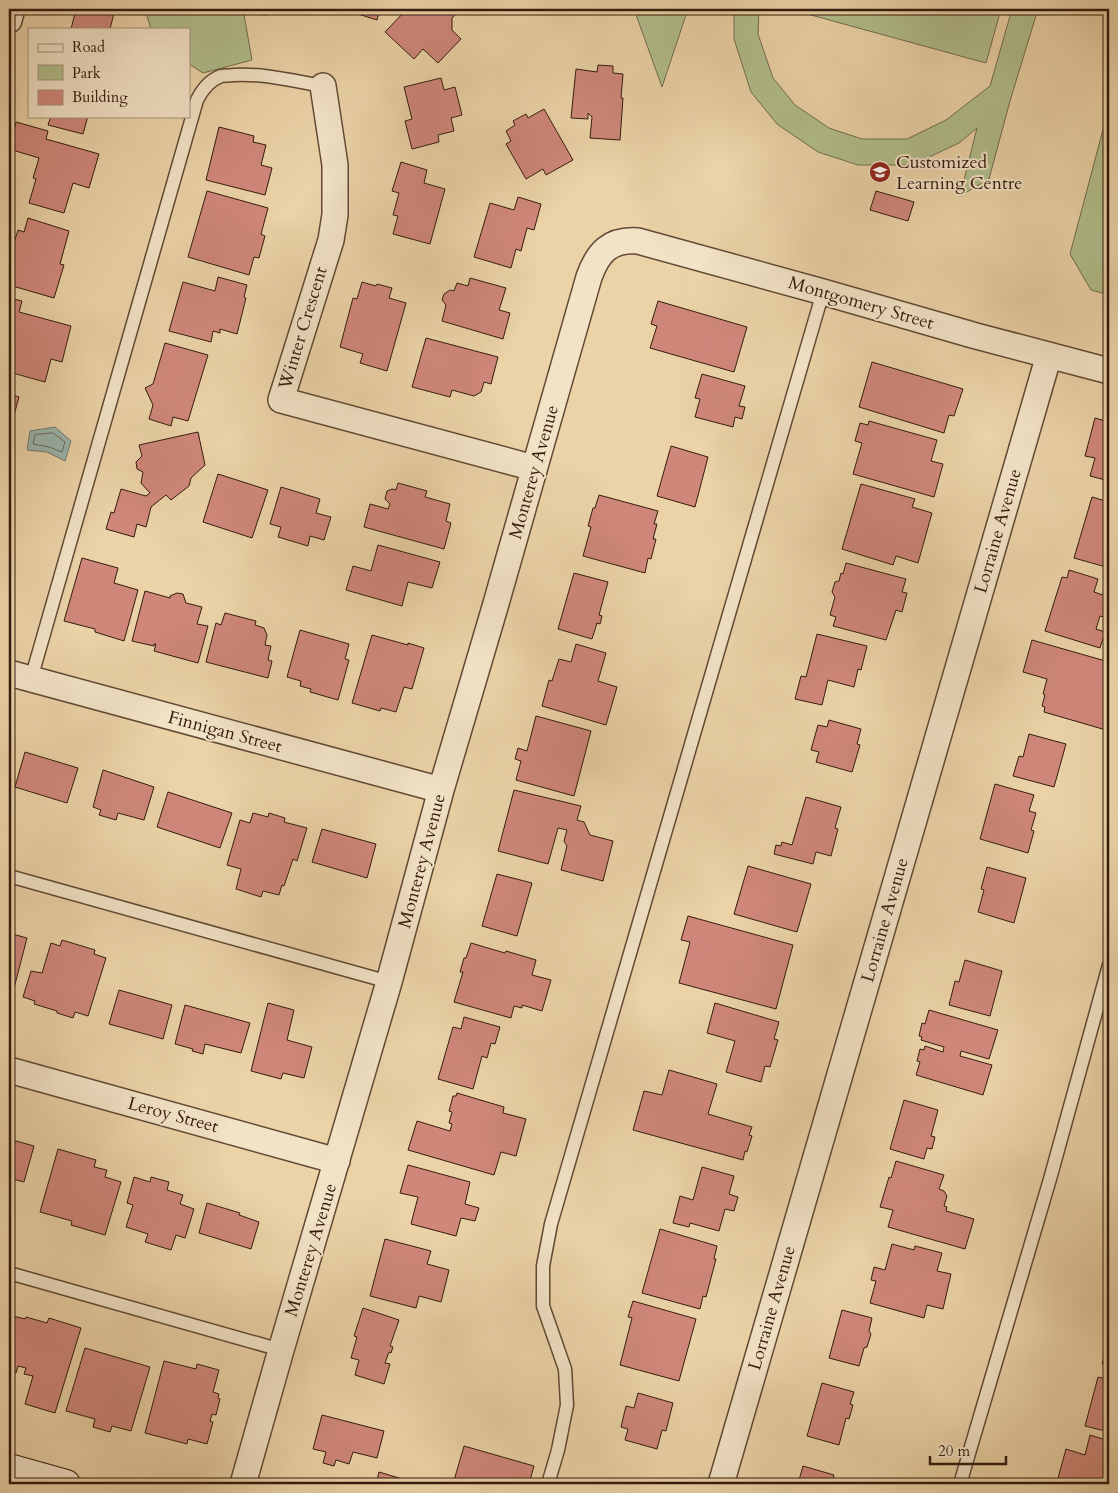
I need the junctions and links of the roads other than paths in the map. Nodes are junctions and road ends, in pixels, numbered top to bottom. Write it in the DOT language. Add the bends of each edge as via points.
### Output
graph roads {
  1 [pos="12,9"];
  2 [pos="9,20"];
  3 [pos="323,86"];
  4 [pos="612,244"];
  5 [pos="823,292"];
  6 [pos="1049,355"];
  7 [pos="1109,371"];
  8 [pos="534,468"];
  9 [pos="20,676"];
  10 [pos="441,790"];
  11 [pos="9,876"];
  12 [pos="1109,965"];
  13 [pos="389,982"];
  14 [pos="9,1070"];
  15 [pos="338,1161"];
  16 [pos="9,1274"];
  17 [pos="280,1350"];
  18 [pos="9,1468"];
  19 [pos="66,1484"];
  20 [pos="243,1484"];
  21 [pos="548,1484"];
  22 [pos="721,1484"];
  23 [pos="960,1484"];
  1 -- 2 [label="street"];
  3 -- 8 [label="street, Winter Crescent" via="335,165 335,215 331,240 281,400"];
  3 -- 9 [label="lane" via="264,75 222,76 206,87 196,100"];
  4 -- 5 [label="street, Montgomery Street" via="638,240"];
  4 -- 8 [label="street, Monterey Avenue" via="597,258 589,277"];
  5 -- 6 [label="street, Montgomery Street"];
  5 -- 21 [label="lane" via="551,1224 543,1266 543,1306 565,1368 567,1405"];
  6 -- 7 [label="street, Montgomery Street"];
  6 -- 22 [label="street, Lorraine Avenue"];
  8 -- 10 [label="street, Monterey Avenue"];
  9 -- 10 [label="street, Finnigan Street"];
  10 -- 13 [label="street, Monterey Avenue"];
  11 -- 13 [label="lane"];
  12 -- 23 [label="lane"];
  13 -- 15 [label="street, Monterey Avenue"];
  14 -- 15 [label="street, Leroy Street"];
  15 -- 17 [label="street, Monterey Avenue"];
  16 -- 17 [label="lane"];
  17 -- 20 [label="street, Monterey Avenue"];
  18 -- 19 [label="street"];
}
